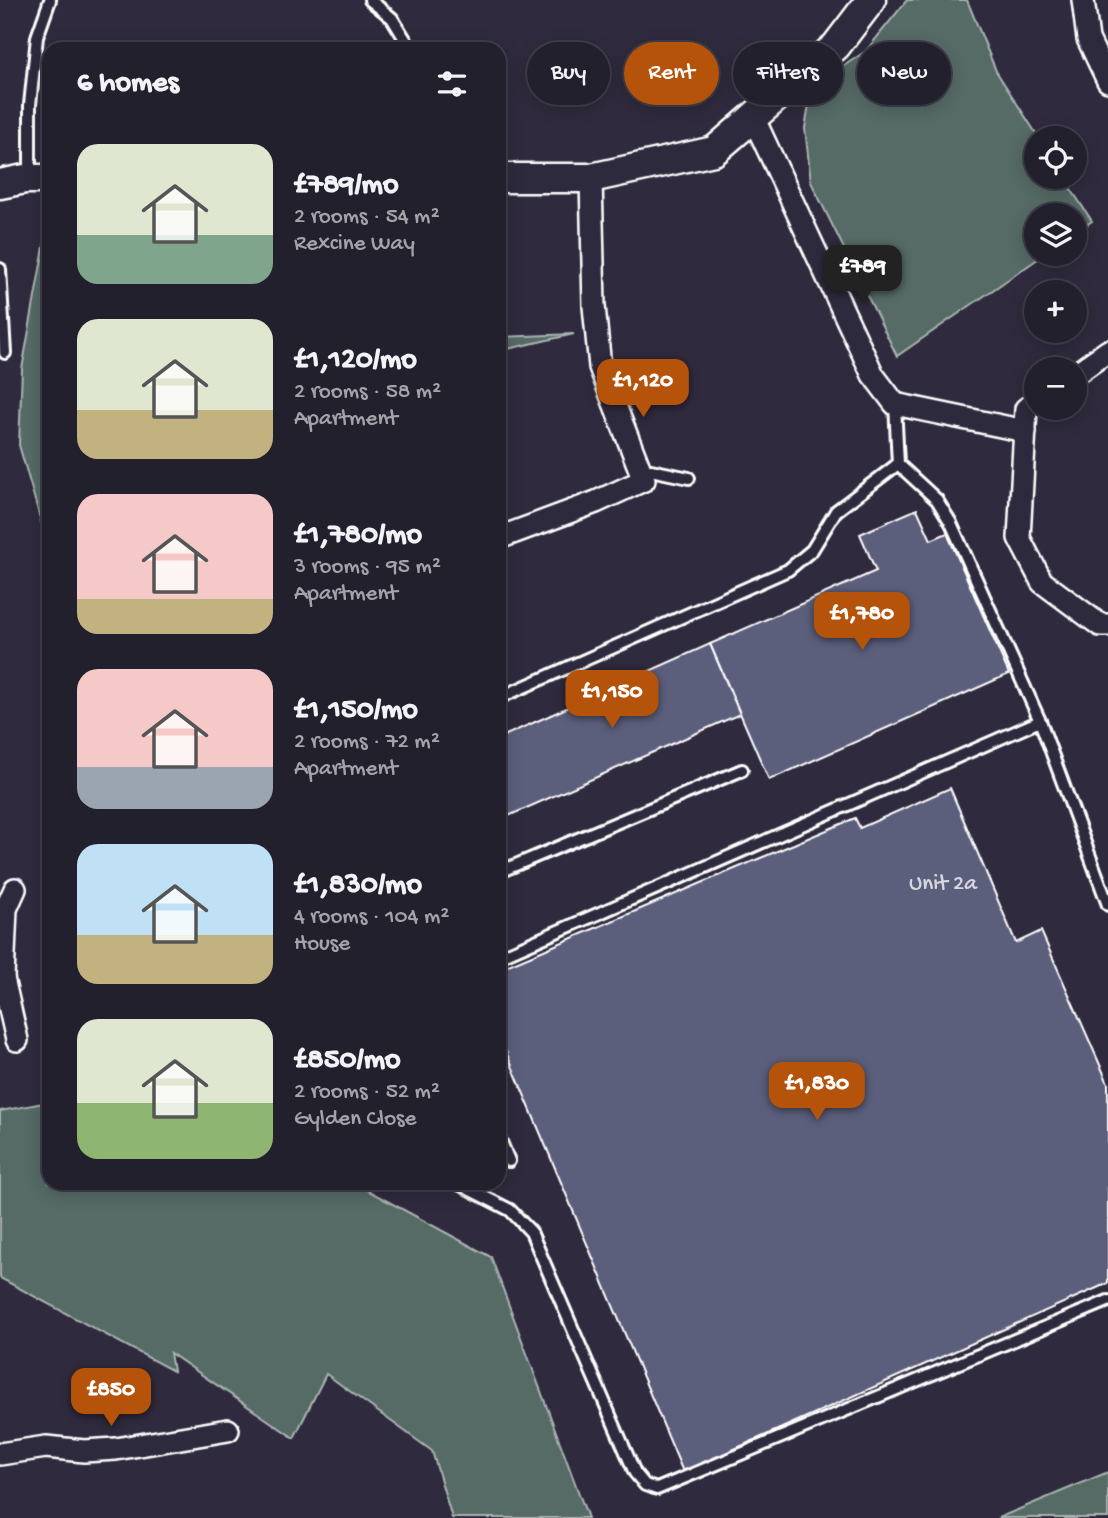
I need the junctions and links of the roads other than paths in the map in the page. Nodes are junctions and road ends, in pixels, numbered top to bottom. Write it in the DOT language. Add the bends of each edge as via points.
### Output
graph roads {
  1 [pos="50,0"];
  2 [pos="370,0"];
  3 [pos="871,0"];
  4 [pos="1083,0"];
  5 [pos="407,42"];
  6 [pos="1108,81"];
  7 [pos="753,117"];
  8 [pos="40,178"];
  9 [pos="506,178"];
  10 [pos="591,178"];
  11 [pos="0,184"];
  12 [pos="0,269"];
  13 [pos="1108,351"];
  14 [pos="5,353"];
  15 [pos="1087,366"];
  16 [pos="895,404"];
  17 [pos="1026,420"];
  18 [pos="1025,431"];
  19 [pos="898,464"];
  20 [pos="689,478"];
  21 [pos="644,480"];
  22 [pos="506,535"];
  23 [pos="1108,625"];
  24 [pos="506,695"];
  25 [pos="1040,721"];
  26 [pos="742,770"];
  27 [pos="506,870"];
  28 [pos="15,889"];
  29 [pos="1108,905"];
  30 [pos="506,954"];
  31 [pos="2,978"];
  32 [pos="17,1040"];
  33 [pos="506,1154"];
  34 [pos="509,1161"];
  35 [pos="471,1190"];
  36 [pos="1108,1301"];
  37 [pos="228,1430"];
  38 [pos="0,1454"];
  1 -- 8 [label="lane" via="37,37 30,105"];
  2 -- 5 [label="lane" via="392,18"];
  3 -- 7 [label="street" via="836,46"];
  4 -- 6 [label="street" via="1088,39"];
  7 -- 10 [label="street" via="714,151"];
  7 -- 16 [label="street" via="873,375"];
  8 -- 11 [label="street"];
  9 -- 10 [label="street"];
  10 -- 21 [label="street" via="600,367"];
  12 -- 14 [label="lane"];
  13 -- 15 [label="street"];
  16 -- 18 [label="street"];
  16 -- 19 [label="lane"];
  17 -- 18 [label="street"];
  18 -- 23 [label="street" via="1019,538 1042,582 1100,625"];
  19 -- 24 [label="lane" via="836,511 813,550 788,570"];
  19 -- 25 [label="lane" via="937,500 951,523"];
  20 -- 21 [label="lane" via="651,470"];
  21 -- 22 [label="street"];
  25 -- 29 [label="lane"];
  25 -- 30 [label="lane"];
  26 -- 27 [label="lane"];
  28 -- 31 [label="street" via="6,909"];
  31 -- 32 [label="street"];
  33 -- 34 [label="lane"];
  35 -- 36 [label="lane" via="510,1210 531,1232 635,1473 645,1485 657,1489"];
  37 -- 38 [label="street" via="116,1449 46,1447"];
}
